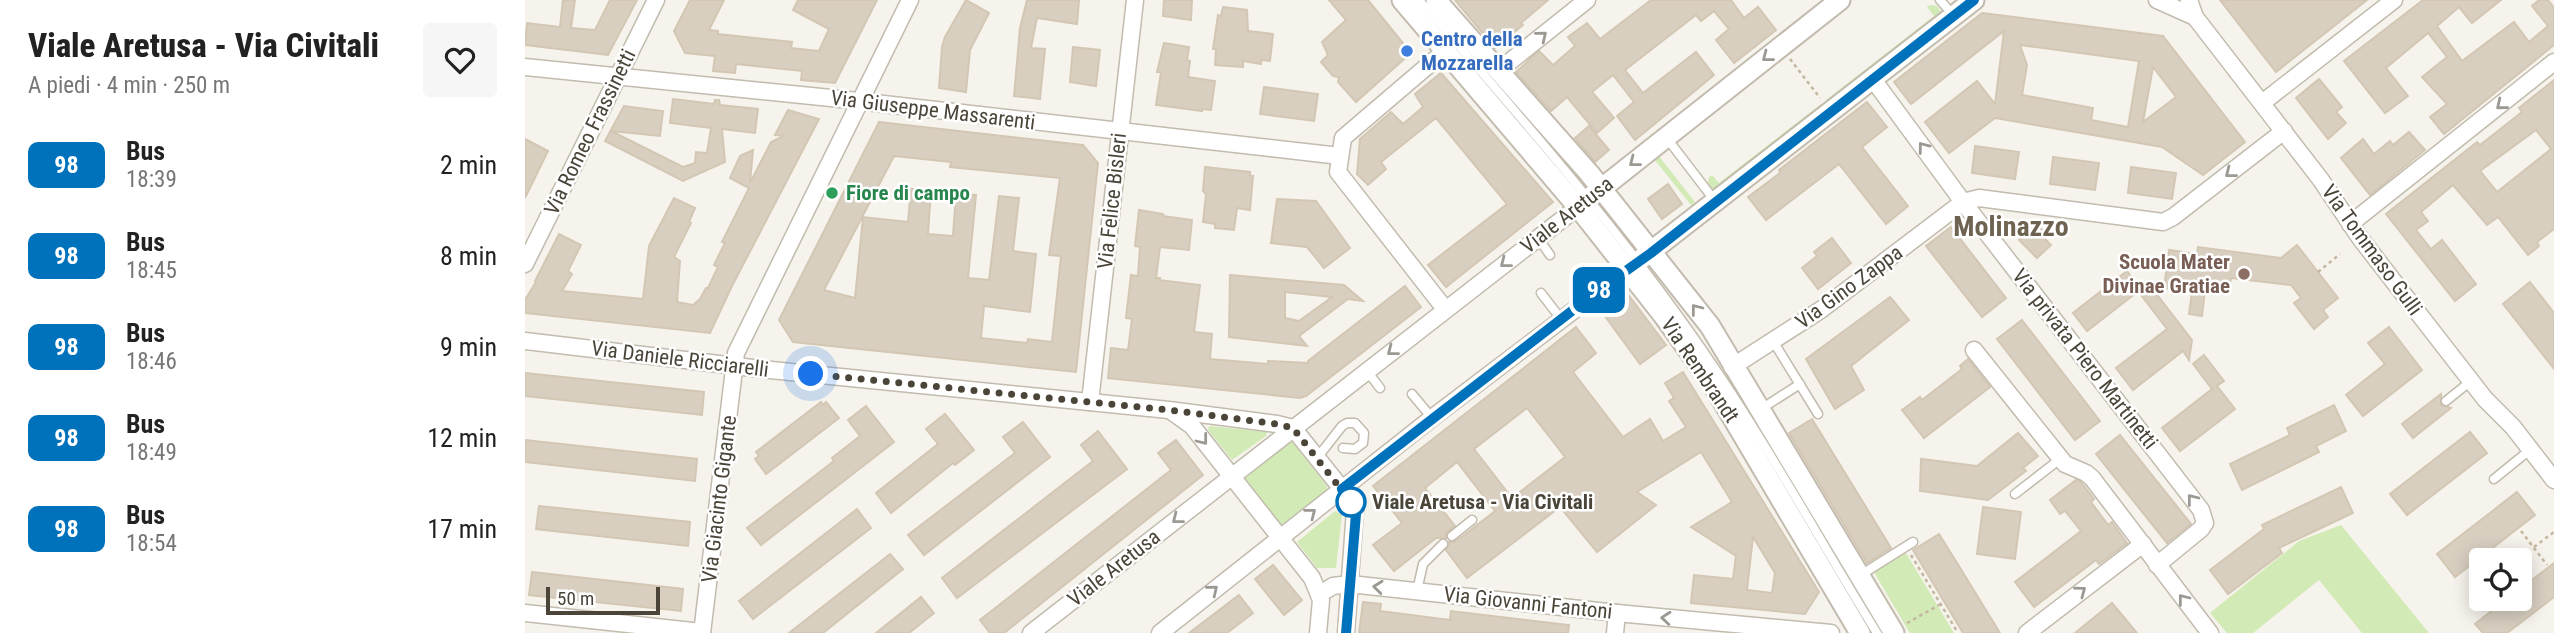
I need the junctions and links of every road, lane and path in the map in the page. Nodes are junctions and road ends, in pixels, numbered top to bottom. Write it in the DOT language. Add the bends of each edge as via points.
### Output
graph roads {
  1 [pos="656,0"];
  2 [pos="911,0"];
  3 [pos="1135,0"];
  4 [pos="1402,0"];
  5 [pos="1419,0"];
  6 [pos="1436,0"];
  7 [pos="1587,0"];
  8 [pos="1840,0"];
  9 [pos="1974,0"];
  10 [pos="2157,0"];
  11 [pos="2189,0"];
  12 [pos="2394,0"];
  13 [pos="1946,7"];
  14 [pos="2195,17"];
  15 [pos="1445,51"];
  16 [pos="1786,54"];
  17 [pos="2554,62"];
  18 [pos="525,66"];
  19 [pos="1498,71"];
  20 [pos="617,76"];
  21 [pos="1872,78"];
  22 [pos="861,102"];
  23 [pos="1824,103"];
  24 [pos="2262,103"];
  25 [pos="1120,131"];
  26 [pos="2284,131"];
  27 [pos="1666,137"];
  28 [pos="1340,156"];
  29 [pos="1589,197"];
  30 [pos="1716,202"];
  31 [pos="1963,202"];
  32 [pos="2350,224"];
  33 [pos="1538,238"];
  34 [pos="2340,254"];
  35 [pos="1551,255"];
  36 [pos="1639,262"];
  37 [pos="525,264"];
  38 [pos="2318,272"];
  39 [pos="1541,293"];
  40 [pos="1445,309"];
  41 [pos="1561,319"];
  42 [pos="525,341"];
  43 [pos="1773,341"];
  44 [pos="1975,351"];
  45 [pos="733,365"];
  46 [pos="1733,367"];
  47 [pos="1367,371"];
  48 [pos="2471,381"];
  49 [pos="1800,384"];
  50 [pos="1380,388"];
  51 [pos="1412,394"];
  52 [pos="2446,401"];
  53 [pos="1090,402"];
  54 [pos="1169,410"];
  55 [pos="1758,410"];
  56 [pos="1818,414"];
  57 [pos="1432,418"];
  58 [pos="1293,428"];
  59 [pos="1343,448"];
  60 [pos="2531,449"];
  61 [pos="1317,458"];
  62 [pos="2060,459"];
  63 [pos="1231,477"];
  64 [pos="2494,479"];
  65 [pos="2554,480"];
  66 [pos="1342,489"];
  67 [pos="2015,494"];
  68 [pos="1472,520"];
  69 [pos="2521,531"];
  70 [pos="2554,532"];
  71 [pos="1452,536"];
  72 [pos="1280,538"];
  73 [pos="1443,544"];
  74 [pos="2143,544"];
  75 [pos="1910,545"];
  76 [pos="2534,547"];
  77 [pos="2157,565"];
  78 [pos="2547,565"];
  79 [pos="1859,576"];
  80 [pos="1350,584"];
  81 [pos="1417,591"];
  82 [pos="1320,594"];
  83 [pos="1941,604"];
  84 [pos="525,613"];
  85 [pos="1617,613"];
  86 [pos="1878,630"];
  87 [pos="702,633"];
  88 [pos="1031,633"];
  89 [pos="1160,633"];
  90 [pos="1318,633"];
  91 [pos="1346,633"];
  92 [pos="1615,633"];
  93 [pos="1831,633"];
  94 [pos="1958,633"];
  95 [pos="2027,633"];
  96 [pos="2210,633"];
  1 -- 20 [label="street, Via Romeo Frassinetti"];
  2 -- 22 [label="street, Via Giacinto Gigante"];
  3 -- 25 [label="street, Via Felice Bisleri"];
  4 -- 15 [label="street, Via Rembrandt"];
  5 -- 29 [label="lane, Via Rembrandt"];
  6 -- 19 [label="street, Via Rembrandt"];
  19 -- 7 [label="street, one-way"];
  8 -- 27 [label="street, Viale Aretusa, one-way"];
  9 -- 13 [label="street"];
  10 -- 14 [label="street, Via Tommaso Gulli"];
  11 -- 14 [label="street, Via Tommaso Gulli"];
  12 -- 24 [label="street"];
  13 -- 21 [label="street"];
  14 -- 24 [label="street, Via Tommaso Gulli"];
  15 -- 28 [label="street" via="1343,138"];
  15 -- 29 [label="street, Via Rembrandt"];
  16 -- 23 [label="path"];
  17 -- 32 [label="street, one-way"];
  18 -- 20 [label="street, Via Giuseppe Massarenti"];
  19 -- 29 [label="street, Via Rembrandt"];
  20 -- 22 [label="street, Via Giuseppe Massarenti"];
  20 -- 37 [label="street, Via Romeo Frassinetti"];
  21 -- 30 [label="street"];
  31 -- 21 [label="street, Via privata Piero Martinetti, one-way"];
  22 -- 25 [label="street, Via Giuseppe Massarenti"];
  22 -- 45 [label="street, Via Giacinto Gigante"];
  24 -- 26 [label="street, Via Tommaso Gulli"];
  25 -- 28 [label="street, Via Giuseppe Massarenti"];
  25 -- 53 [label="street, Via Felice Bisleri"];
  26 -- 31 [label="street, one-way" via="2163,222 1979,198"];
  26 -- 32 [label="street, Via Tommaso Gulli"];
  27 -- 29 [label="street, Viale Aretusa, one-way"];
  27 -- 30 [label="lane"];
  28 -- 40 [label="street" via="1339,172"];
  29 -- 33 [label="street, Viale Aretusa"];
  29 -- 36 [label="street, Via Rembrandt"];
  29 -- 36 [label="street, Via Rembrandt"];
  30 -- 36 [label="street"];
  31 -- 43 [label="street, Via Gino Zappa"];
  77 -- 31 [label="street, Via privata Piero Martinetti, one-way" via="2201,529 2205,517"];
  32 -- 48 [label="street, Via Tommaso Gulli"];
  33 -- 35 [label="lane"];
  33 -- 40 [label="street, Viale Aretusa, one-way"];
  34 -- 38 [label="path"];
  36 -- 41 [label="street"];
  46 -- 36 [label="street, Via Rembrandt, one-way" via="1710,326"];
  36 -- 86 [label="street, Via Rembrandt" via="1663,315"];
  39 -- 41 [label="lane"];
  40 -- 47 [label="street, Viale Aretusa, one-way"];
  41 -- 57 [label="street"];
  42 -- 45 [label="street, Via Daniele Ricciarelli"];
  43 -- 46 [label="street, Via Gino Zappa"];
  43 -- 49 [label="lane"];
  44 -- 62 [label="street"];
  45 -- 53 [label="street, Via Daniele Ricciarelli"];
  45 -- 87 [label="street, Via Giacinto Gigante"];
  46 -- 55 [label="street, Via Rembrandt"];
  47 -- 50 [label="lane"];
  47 -- 58 [label="street, Viale Aretusa"];
  48 -- 52 [label="lane"];
  48 -- 60 [label="street, Via Tommaso Gulli"];
  49 -- 55 [label="lane, Via Rembrandt"];
  49 -- 56 [label="lane"];
  51 -- 57 [label="lane"];
  53 -- 54 [label="street, Via Daniele Ricciarelli"];
  54 -- 58 [label="street, Via Daniele Ricciarelli"];
  54 -- 63 [label="street, one-way" via="1192,426"];
  55 -- 79 [label="street, Via Rembrandt"];
  57 -- 66 [label="street"];
  58 -- 61 [label="street"];
  58 -- 63 [label="street, Viale Aretusa"];
  59 -- 61 [label="lane" via="1355,449 1363,443 1364,433 1355,423 1342,426"];
  60 -- 64 [label="lane"];
  60 -- 65 [label="street, Via Tommaso Gulli"];
  61 -- 66 [label="street"];
  62 -- 67 [label="lane"];
  62 -- 74 [label="street" via="2092,478"];
  63 -- 72 [label="street"];
  63 -- 88 [label="street, Viale Aretusa, one-way"];
  72 -- 66 [label="street, one-way"];
  66 -- 80 [label="street" via="1356,514"];
  68 -- 71 [label="lane"];
  69 -- 76 [label="path"];
  70 -- 76 [label="path"];
  72 -- 82 [label="street"];
  89 -- 72 [label="street, one-way"];
  73 -- 81 [label="lane" via="1423,564"];
  74 -- 77 [label="street"];
  95 -- 74 [label="street, one-way"];
  75 -- 79 [label="lane"];
  75 -- 83 [label="path"];
  76 -- 78 [label="path"];
  96 -- 77 [label="street, one-way"];
  79 -- 86 [label="street, Via Rembrandt"];
  81 -- 80 [label="street, Via Giovanni Fantoni, one-way"];
  80 -- 82 [label="street"];
  80 -- 91 [label="street"];
  81 -- 85 [label="street, Via Giovanni Fantoni"];
  82 -- 90 [label="street"];
  83 -- 86 [label="path"];
  83 -- 94 [label="path"];
  84 -- 87 [label="street"];
  85 -- 92 [label="street"];
  93 -- 85 [label="street, Via Giovanni Fantoni, one-way"];
}
